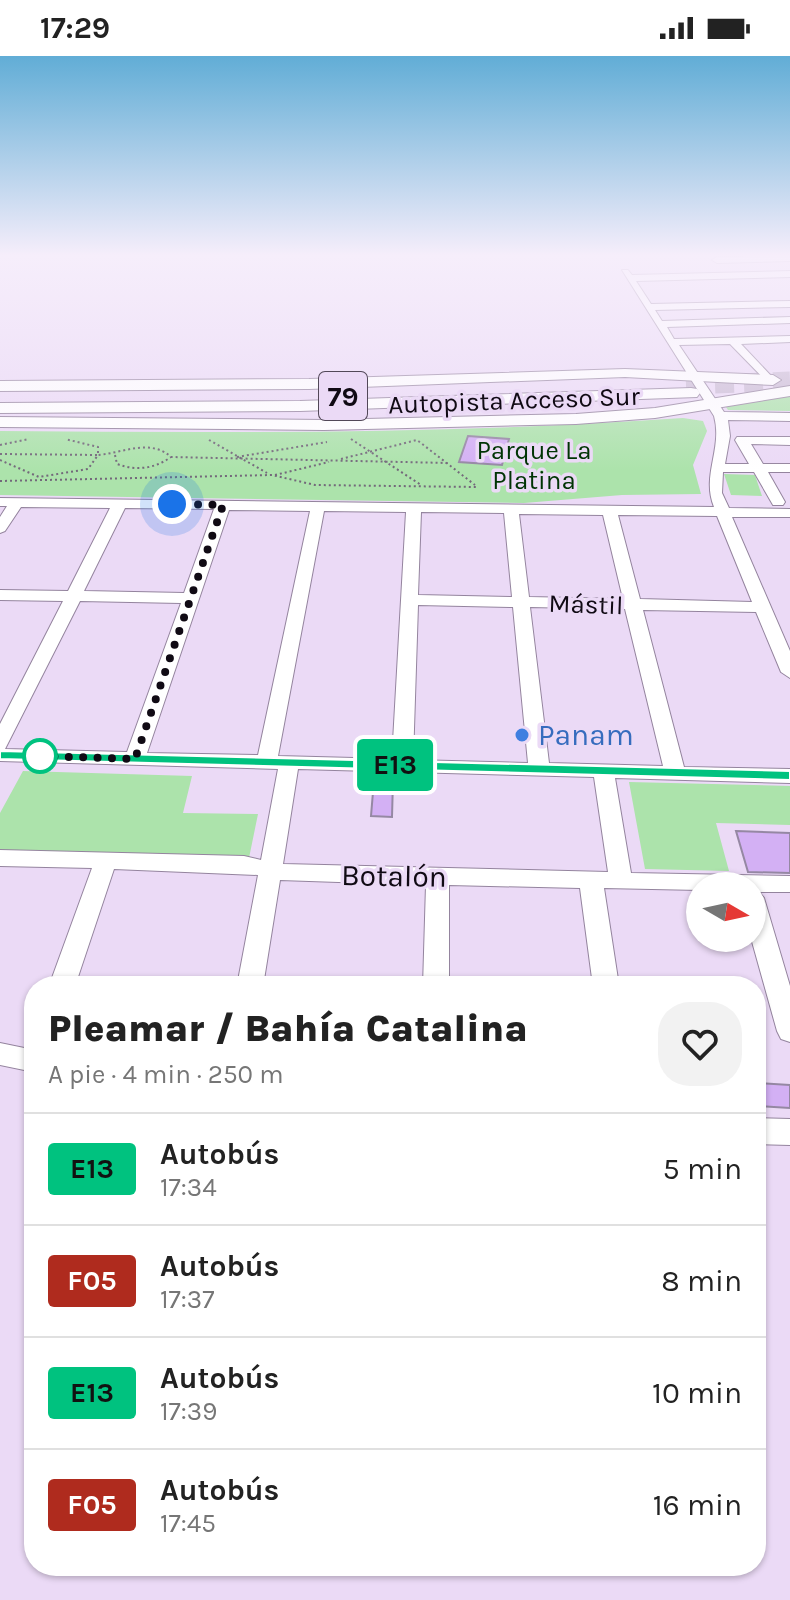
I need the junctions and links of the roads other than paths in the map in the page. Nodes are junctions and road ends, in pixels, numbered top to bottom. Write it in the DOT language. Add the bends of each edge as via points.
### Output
graph roads {
  1 [pos="662,327"];
  2 [pos="789,340"];
  3 [pos="733,341"];
  4 [pos="673,342"];
  5 [pos="769,380"];
  6 [pos="790,380"];
  7 [pos="691,385"];
  8 [pos="0,386"];
  9 [pos="790,391"];
  10 [pos="0,399"];
  11 [pos="0,408"];
  12 [pos="90,408"];
  13 [pos="717,410"];
  14 [pos="790,417"];
  15 [pos="576,419"];
  16 [pos="0,422"];
  17 [pos="790,441"];
  18 [pos="716,468"];
  19 [pos="757,468"];
  20 [pos="790,468"];
  21 [pos="0,502"];
  22 [pos="17,502"];
  23 [pos="784,502"];
  24 [pos="120,503"];
  25 [pos="223,505"];
  26 [pos="318,506"];
  27 [pos="720,506"];
  28 [pos="414,507"];
  29 [pos="511,509"];
  30 [pos="540,509"];
  31 [pos="609,510"];
  32 [pos="790,513"];
  33 [pos="0,528"];
  34 [pos="0,595"];
  35 [pos="74,596"];
  36 [pos="191,598"];
  37 [pos="410,600"];
  38 [pos="521,602"];
  39 [pos="633,606"];
  40 [pos="763,607"];
  41 [pos="782,635"];
  42 [pos="790,672"];
  43 [pos="2,757"];
  44 [pos="135,759"];
  45 [pos="278,762"];
  46 [pos="402,766"];
  47 [pos="539,769"];
  48 [pos="603,771"];
  49 [pos="675,773"];
  50 [pos="790,776"];
  51 [pos="0,858"];
  52 [pos="106,860"];
  53 [pos="270,869"];
  54 [pos="438,877"];
  55 [pos="591,880"];
  56 [pos="621,881"];
  57 [pos="790,884"];
  58 [pos="686,885"];
  59 [pos="766,887"];
  60 [pos="766,946"];
  61 [pos="65,976"];
  62 [pos="252,976"];
  63 [pos="436,976"];
  64 [pos="605,976"];
  65 [pos="790,1031"];
  66 [pos="0,1054"];
  67 [pos="24,1059"];
  68 [pos="766,1131"];
  69 [pos="790,1132"];
  1 -- 4 [label="street"];
  2 -- 3 [label="street"];
  3 -- 4 [label="street"];
  3 -- 5 [label="street"];
  4 -- 7 [label="street"];
  5 -- 6 [label="main road"];
  5 -- 7 [label="main road"];
  7 -- 8 [label="main road" via="608,373 352,383"];
  7 -- 10 [label="highway, Autopista Acceso Sur / 79" via="300,397"];
  7 -- 12 [label="highway, Autopista Acceso Sur / 79" via="442,403"];
  7 -- 13 [label="street"];
  9 -- 13 [label="main road"];
  11 -- 12 [label="highway, Autopista Acceso Sur / 79"];
  12 -- 15 [label="highway" via="190,417 479,414"];
  13 -- 14 [label="street"];
  13 -- 15 [label="main road"];
  13 -- 18 [label="street" via="725,434"];
  15 -- 16 [label="main road" via="313,425"];
  17 -- 19 [label="street" via="742,440"];
  18 -- 19 [label="street"];
  18 -- 27 [label="street"];
  19 -- 20 [label="street"];
  19 -- 23 [label="street"];
  21 -- 22 [label="street"];
  22 -- 24 [label="street"];
  22 -- 33 [label="street"];
  23 -- 27 [label="street"];
  24 -- 25 [label="street"];
  24 -- 35 [label="street"];
  25 -- 26 [label="street"];
  25 -- 36 [label="street"];
  26 -- 28 [label="street"];
  26 -- 45 [label="street"];
  27 -- 30 [label="street" via="630,500"];
  27 -- 31 [label="street"];
  27 -- 32 [label="street"];
  27 -- 40 [label="street"];
  28 -- 29 [label="street"];
  28 -- 37 [label="street"];
  29 -- 30 [label="street"];
  29 -- 38 [label="street"];
  30 -- 31 [label="street"];
  31 -- 39 [label="street"];
  34 -- 35 [label="street"];
  35 -- 36 [label="street"];
  35 -- 43 [label="street"];
  36 -- 44 [label="street"];
  37 -- 38 [label="street, Mástil"];
  37 -- 46 [label="street"];
  38 -- 39 [label="street, Mástil"];
  38 -- 47 [label="street"];
  39 -- 40 [label="street, Mástil"];
  39 -- 49 [label="street"];
  40 -- 41 [label="street"];
  41 -- 42 [label="street"];
  43 -- 44 [label="street"];
  44 -- 45 [label="street"];
  45 -- 46 [label="street"];
  45 -- 53 [label="street"];
  46 -- 47 [label="street"];
  47 -- 48 [label="street"];
  48 -- 49 [label="street"];
  48 -- 56 [label="street"];
  49 -- 50 [label="street"];
  51 -- 52 [label="street, Botalón"];
  52 -- 53 [label="street, Botalón"];
  52 -- 61 [label="street"];
  53 -- 54 [label="street, Botalón"];
  53 -- 62 [label="street"];
  54 -- 55 [label="street, Botalón"];
  54 -- 63 [label="street"];
  55 -- 56 [label="street, Botalón"];
  55 -- 64 [label="street"];
  56 -- 58 [label="street, Botalón"];
  57 -- 59 [label="street, Botalón"];
  60 -- 65 [label="street"];
  66 -- 67 [label="street"];
  68 -- 69 [label="street"];
}
